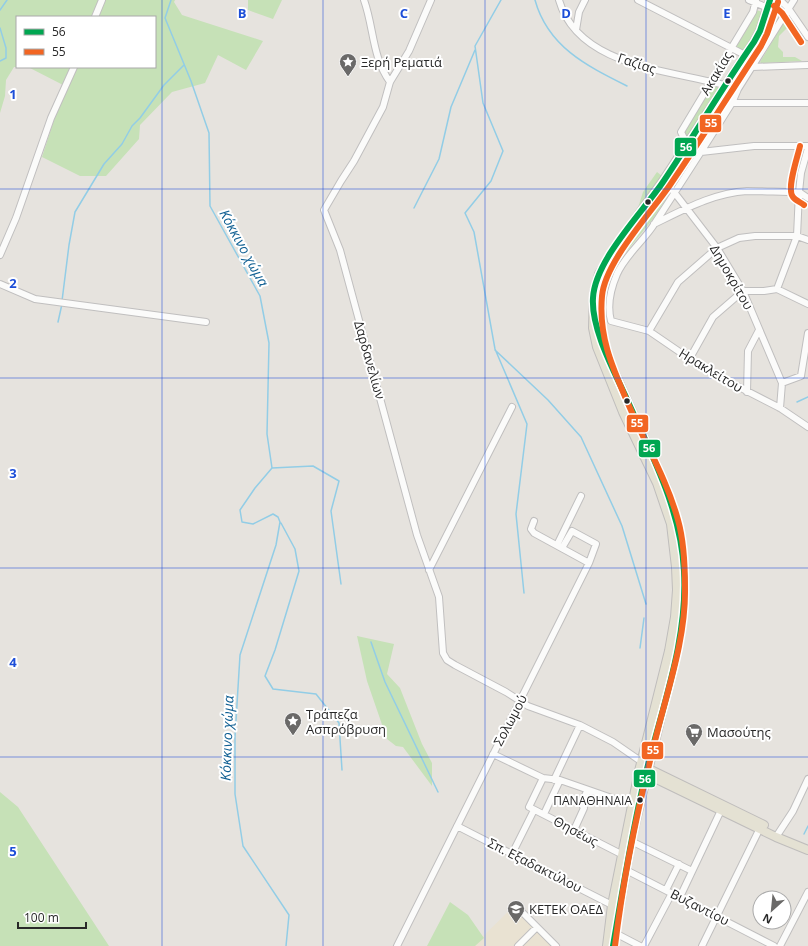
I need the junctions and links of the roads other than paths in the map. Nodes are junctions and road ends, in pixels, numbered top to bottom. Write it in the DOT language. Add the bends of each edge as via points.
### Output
graph roads {
  1 [pos="102,0"];
  2 [pos="364,0"];
  3 [pos="431,0"];
  4 [pos="559,0"];
  5 [pos="585,0"];
  6 [pos="638,0"];
  7 [pos="780,0"];
  8 [pos="794,0"];
  9 [pos="753,1"];
  10 [pos="769,4"];
  11 [pos="788,8"];
  12 [pos="95,16"];
  13 [pos="576,30"];
  14 [pos="808,37"];
  15 [pos="731,48"];
  16 [pos="745,55"];
  17 [pos="808,65"];
  18 [pos="752,66"];
  19 [pos="74,68"];
  20 [pos="711,81"];
  21 [pos="390,82"];
  22 [pos="725,84"];
  23 [pos="738,89"];
  24 [pos="732,103"];
  25 [pos="808,103"];
  26 [pos="687,145"];
  27 [pos="808,147"];
  28 [pos="700,152"];
  29 [pos="663,180"];
  30 [pos="674,192"];
  31 [pos="799,192"];
  32 [pos="808,198"];
  33 [pos="687,208"];
  34 [pos="654,224"];
  35 [pos="797,236"];
  36 [pos="808,240"];
  37 [pos="717,248"];
  38 [pos="0,255"];
  39 [pos="0,284"];
  40 [pos="777,288"];
  41 [pos="743,291"];
  42 [pos="808,304"];
  43 [pos="206,322"];
  44 [pos="760,330"];
  45 [pos="649,331"];
  46 [pos="808,333"];
  47 [pos="690,358"];
  48 [pos="782,383"];
  49 [pos="747,392"];
  50 [pos="512,407"];
  51 [pos="780,408"];
  52 [pos="808,427"];
  53 [pos="581,496"];
  54 [pos="534,521"];
  55 [pos="559,547"];
  56 [pos="589,563"];
  57 [pos="429,570"];
  58 [pos="520,701"];
  59 [pos="580,725"];
  60 [pos="493,754"];
  61 [pos="644,768"];
  62 [pos="543,778"];
  63 [pos="557,780"];
  64 [pos="808,780"];
  65 [pos="588,790"];
  66 [pos="632,805"];
  67 [pos="531,808"];
  68 [pos="722,808"];
  69 [pos="544,814"];
  70 [pos="457,826"];
  71 [pos="761,826"];
  72 [pos="574,830"];
  73 [pos="777,834"];
  74 [pos="631,840"];
  75 [pos="808,845"];
  76 [pos="808,850"];
  77 [pos="512,854"];
  78 [pos="623,855"];
  79 [pos="679,864"];
  80 [pos="626,870"];
  81 [pos="692,872"];
  82 [pos="669,892"];
  83 [pos="808,892"];
  84 [pos="680,897"];
  85 [pos="612,905"];
  86 [pos="518,908"];
  87 [pos="717,916"];
  88 [pos="537,927"];
  89 [pos="615,933"];
  90 [pos="397,946"];
  91 [pos="518,946"];
  92 [pos="556,946"];
  93 [pos="607,946"];
  94 [pos="613,946"];
  95 [pos="640,946"];
  96 [pos="644,946"];
  97 [pos="702,946"];
  98 [pos="774,946"];
  99 [pos="780,946"];
  1 -- 12 [label="street"];
  2 -- 21 [label="street" via="370,17 376,54"];
  3 -- 21 [label="street, Δαρδανελίων" via="408,51"];
  4 -- 13 [label="street, Γαζίας" via="563,13"];
  5 -- 13 [label="street" via="579,12"];
  6 -- 15 [label="street"];
  7 -- 11 [label="street"];
  8 -- 11 [label="street"];
  9 -- 10 [label="street"];
  9 -- 15 [label="street, Ακακίας" via="753,12"];
  10 -- 16 [label="main road" via="760,30"];
  11 -- 14 [label="street"];
  11 -- 18 [label="street"];
  13 -- 20 [label="street, Γαζίας" via="594,46 635,65"];
  15 -- 16 [label="street"];
  15 -- 20 [label="street, Ακακίας"];
  16 -- 22 [label="main road"];
  17 -- 18 [label="street"];
  18 -- 23 [label="street"];
  19 -- 38 [label="street" via="51,118 16,218"];
  20 -- 22 [label="street, Γαζίας"];
  20 -- 26 [label="street, Ακακίας" via="681,132"];
  21 -- 57 [label="street, Δαρδανελίων" via="380,113 324,210 340,250 417,535"];
  22 -- 23 [label="street, Γαζίας"];
  22 -- 26 [label="main road"];
  23 -- 24 [label="street"];
  24 -- 25 [label="street"];
  24 -- 28 [label="street"];
  26 -- 29 [label="main road"];
  27 -- 28 [label="street" via="754,146"];
  27 -- 31 [label="street"];
  28 -- 30 [label="street"];
  29 -- 30 [label="street, Δημοκρίτου"];
  29 -- 61 [label="main road" via="615,247 599,274 594,293 594,312 612,367 666,488 678,525 681,547 684,592 679,638 661,720"];
  30 -- 33 [label="street, Δημοκρίτου"];
  30 -- 34 [label="street"];
  31 -- 32 [label="street"];
  31 -- 33 [label="street" via="732,193"];
  31 -- 35 [label="street"];
  33 -- 34 [label="street"];
  33 -- 37 [label="street, Δημοκρίτου"];
  34 -- 45 [label="street, Ηρακλείτου" via="618,272 609,314 611,321"];
  35 -- 36 [label="street"];
  35 -- 37 [label="street" via="739,238"];
  35 -- 40 [label="street"];
  37 -- 41 [label="street, Δημοκρίτου"];
  37 -- 45 [label="street" via="678,282"];
  39 -- 43 [label="street" via="35,299"];
  40 -- 41 [label="street"];
  40 -- 42 [label="street"];
  41 -- 44 [label="street, Δημοκρίτου"];
  41 -- 47 [label="street" via="713,317"];
  44 -- 48 [label="street, Δημοκρίτου"];
  44 -- 49 [label="street" via="748,351"];
  45 -- 47 [label="street, Ηρακλείτου"];
  46 -- 48 [label="street" via="801,376"];
  47 -- 49 [label="street, Ηρακλείτου" via="706,370"];
  48 -- 51 [label="street, Δημοκρίτου"];
  49 -- 51 [label="street, Ηρακλείτου"];
  50 -- 57 [label="street"];
  51 -- 52 [label="street, Ηρακλείτου"];
  53 -- 55 [label="street"];
  54 -- 55 [label="street" via="531,529 534,533"];
  55 -- 56 [label="street"];
  55 -- 56 [label="street, Σολωμού" via="571,532 584,538 597,545"];
  56 -- 58 [label="street, Σολωμού"];
  57 -- 58 [label="street, Δαρδανελίων" via="439,597 443,653 447,660"];
  58 -- 59 [label="street, Δαρδανελίων"];
  58 -- 60 [label="street, Σολωμού"];
  59 -- 61 [label="street, Δαρδανελίων" via="614,742"];
  59 -- 63 [label="street"];
  60 -- 62 [label="street"];
  60 -- 70 [label="street, Σολωμού"];
  61 -- 66 [label="main road"];
  61 -- 68 [label="main road"];
  61 -- 74 [label="main road"];
  62 -- 63 [label="street"];
  62 -- 67 [label="street"];
  63 -- 65 [label="street"];
  63 -- 69 [label="street"];
  64 -- 73 [label="street" via="793,812"];
  65 -- 66 [label="street"];
  65 -- 72 [label="street" via="581,803 584,808"];
  66 -- 78 [label="main road"];
  67 -- 69 [label="street, Θησέως"];
  67 -- 77 [label="street"];
  68 -- 71 [label="main road"];
  68 -- 81 [label="street"];
  69 -- 72 [label="street, Θησέως"];
  70 -- 77 [label="street, Σπ. Εξαδακτύλου"];
  70 -- 90 [label="street, Σολωμού"];
  71 -- 73 [label="main road"];
  71 -- 87 [label="street"];
  72 -- 78 [label="street, Θησέως"];
  73 -- 75 [label="main road"];
  73 -- 76 [label="main road"];
  74 -- 79 [label="street"];
  74 -- 80 [label="main road"];
  77 -- 85 [label="street, Σπ. Εξαδακτύλου"];
  78 -- 85 [label="main road"];
  79 -- 81 [label="street"];
  79 -- 82 [label="street"];
  80 -- 82 [label="street, Βυζαντίου"];
  80 -- 89 [label="main road"];
  81 -- 84 [label="street"];
  82 -- 84 [label="street, Βυζαντίου"];
  82 -- 96 [label="street"];
  83 -- 99 [label="street"];
  84 -- 87 [label="street, Βυζαντίου"];
  85 -- 93 [label="main road"];
  86 -- 88 [label="street"];
  87 -- 97 [label="street"];
  87 -- 98 [label="street, Βυζαντίου"];
  88 -- 91 [label="street"];
  88 -- 92 [label="street"];
  89 -- 94 [label="main road"];
  89 -- 95 [label="street"];
}
